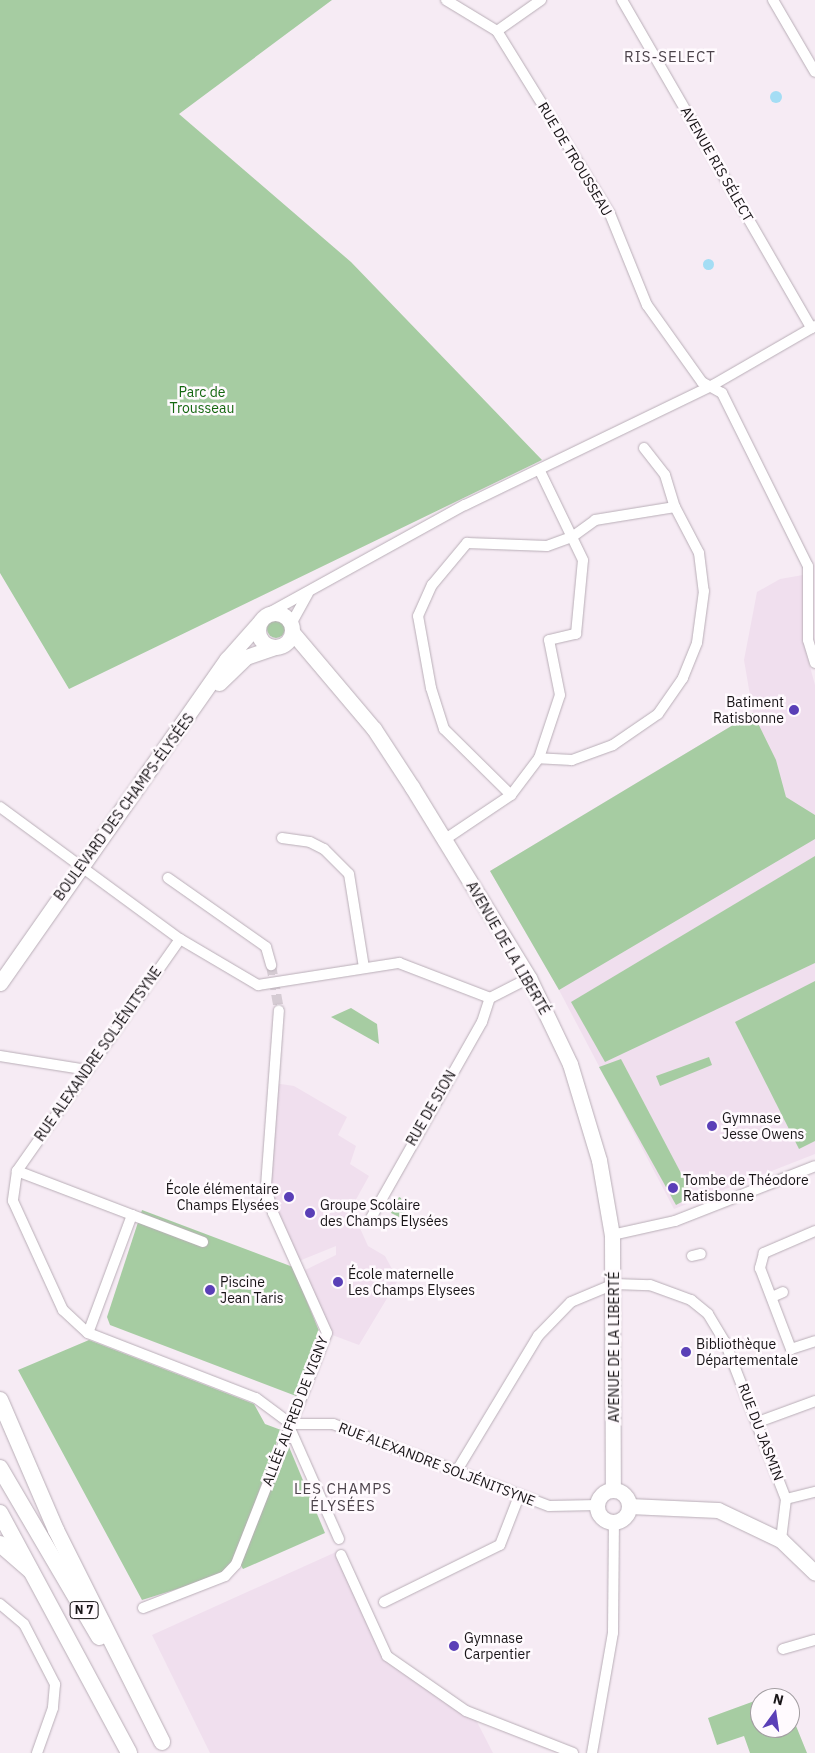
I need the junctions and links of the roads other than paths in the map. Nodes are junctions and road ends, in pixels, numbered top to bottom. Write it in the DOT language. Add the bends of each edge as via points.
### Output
graph roads {
  1 [pos="446,0"];
  2 [pos="541,0"];
  3 [pos="622,0"];
  4 [pos="773,0"];
  5 [pos="497,31"];
  6 [pos="815,72"];
  7 [pos="813,327"];
  8 [pos="713,385"];
  9 [pos="644,448"];
  10 [pos="540,471"];
  11 [pos="675,507"];
  12 [pos="572,537"];
  13 [pos="308,593"];
  14 [pos="264,618"];
  15 [pos="292,628"];
  16 [pos="277,647"];
  17 [pos="310,658"];
  18 [pos="815,663"];
  19 [pos="199,704"];
  20 [pos="539,758"];
  21 [pos="512,795"];
  22 [pos="0,808"];
  23 [pos="282,838"];
  24 [pos="444,840"];
  25 [pos="81,866"];
  26 [pos="168,878"];
  27 [pos="49,909"];
  28 [pos="180,939"];
  29 [pos="271,965"];
  30 [pos="364,968"];
  31 [pos="0,969"];
  32 [pos="529,978"];
  33 [pos="0,983"];
  34 [pos="490,998"];
  35 [pos="279,1010"];
  36 [pos="0,1056"];
  37 [pos="87,1070"];
  38 [pos="815,1166"];
  39 [pos="17,1170"];
  40 [pos="711,1208"];
  41 [pos="132,1215"];
  42 [pos="371,1218"];
  43 [pos="715,1218"];
  44 [pos="815,1231"];
  45 [pos="612,1235"];
  46 [pos="203,1242"];
  47 [pos="614,1284"];
  48 [pos="783,1292"];
  49 [pos="772,1297"];
  50 [pos="88,1333"];
  51 [pos="815,1341"];
  52 [pos="0,1400"];
  53 [pos="815,1401"];
  54 [pos="758,1422"];
  55 [pos="292,1429"];
  56 [pos="0,1468"];
  57 [pos="456,1472"];
  58 [pos="613,1490"];
  59 [pos="815,1492"];
  60 [pos="519,1496"];
  61 [pos="786,1499"];
  62 [pos="598,1505"];
  63 [pos="629,1506"];
  64 [pos="0,1513"];
  65 [pos="614,1521"];
  66 [pos="340,1539"];
  67 [pos="781,1540"];
  68 [pos="0,1544"];
  69 [pos="341,1555"];
  70 [pos="32,1571"];
  71 [pos="815,1573"];
  72 [pos="384,1602"];
  73 [pos="0,1604"];
  74 [pos="143,1608"];
  75 [pos="815,1640"];
  76 [pos="783,1650"];
  77 [pos="164,1748"];
  78 [pos="37,1753"];
  79 [pos="129,1753"];
  80 [pos="573,1753"];
  81 [pos="592,1753"];
  1 -- 5 [label="street, RUE DE TROUSSEAU"];
  2 -- 5 [label="street"];
  3 -- 7 [label="street, AVENUE RIS SÉLECT"];
  4 -- 6 [label="street"];
  5 -- 8 [label="street, RUE DE TROUSSEAU" via="610,214 647,305 702,382"];
  7 -- 8 [label="street"];
  8 -- 10 [label="street"];
  8 -- 18 [label="street, RUE DE TROUSSEAU" via="722,393 775,494 809,577 808,640"];
  9 -- 11 [label="street" via="666,475"];
  10 -- 12 [label="street"];
  10 -- 13 [label="street" via="465,505"];
  11 -- 12 [label="street" via="595,520"];
  11 -- 20 [label="street" via="699,553 704,591 697,643 683,678 658,714 613,745 572,760"];
  12 -- 20 [label="street" via="583,560 576,634 549,640 560,695"];
  12 -- 21 [label="street" via="547,546 467,543 432,585 418,616 431,688 444,729"];
  13 -- 14 [label="street"];
  13 -- 15 [label="street"];
  14 -- 15 [label="street" via="282,614"];
  14 -- 16 [label="street" via="260,639"];
  14 -- 19 [label="street, BOULEVARD DES CHAMPS-ÉLYSÉES" via="227,659"];
  15 -- 16 [label="street"];
  15 -- 17 [label="street, AVENUE DE LA LIBERTÉ"];
  16 -- 17 [label="street, AVENUE DE LA LIBERTÉ"];
  16 -- 19 [label="street, BOULEVARD DES CHAMPS-ÉLYSÉES" via="246,657"];
  17 -- 24 [label="street, AVENUE DE LA LIBERTÉ" via="374,729"];
  19 -- 25 [label="street, BOULEVARD DES CHAMPS-ÉLYSÉES"];
  20 -- 21 [label="street"];
  21 -- 24 [label="street"];
  22 -- 25 [label="street"];
  23 -- 30 [label="street" via="310,842 324,849 349,874"];
  24 -- 32 [label="street, AVENUE DE LA LIBERTÉ"];
  25 -- 27 [label="street, BOULEVARD DES CHAMPS-ÉLYSÉES"];
  25 -- 28 [label="street"];
  26 -- 29 [label="street" via="266,947"];
  27 -- 31 [label="street, BOULEVARD DES CHAMPS-ÉLYSÉES"];
  27 -- 33 [label="street, BOULEVARD DES CHAMPS-ÉLYSÉES"];
  28 -- 30 [label="street" via="258,985"];
  28 -- 37 [label="street, RUE ALEXANDRE SOLJÉNITSYNE"];
  30 -- 34 [label="street" via="399,962"];
  32 -- 34 [label="street"];
  32 -- 45 [label="street, AVENUE DE LA LIBERTÉ" via="581,1096"];
  34 -- 42 [label="street, RUE DE SION" via="482,1022"];
  35 -- 55 [label="street, ALLÉE ALFRED DE VIGNY" via="266,1186 273,1213 327,1333"];
  36 -- 37 [label="street"];
  37 -- 39 [label="street, RUE ALEXANDRE SOLJÉNITSYNE"];
  38 -- 40 [label="street"];
  39 -- 41 [label="street"];
  39 -- 50 [label="street, RUE ALEXANDRE SOLJÉNITSYNE" via="13,1201 18,1213 63,1310"];
  40 -- 43 [label="street"];
  40 -- 45 [label="street"];
  41 -- 46 [label="street"];
  41 -- 50 [label="street"];
  44 -- 49 [label="street" via="785,1250 764,1253 760,1268"];
  45 -- 47 [label="street, AVENUE DE LA LIBERTÉ"];
  47 -- 54 [label="street, RUE DU JASMIN" via="671,1290 708,1314 726,1342"];
  47 -- 57 [label="street" via="571,1302 538,1336"];
  47 -- 58 [label="street, AVENUE DE LA LIBERTÉ"];
  48 -- 49 [label="street"];
  49 -- 51 [label="street" via="791,1349"];
  50 -- 55 [label="street, RUE ALEXANDRE SOLJÉNITSYNE" via="256,1398"];
  52 -- 77 [label="main road" via="56,1530"];
  53 -- 54 [label="street"];
  54 -- 61 [label="street, RUE DU JASMIN"];
  55 -- 57 [label="street, RUE ALEXANDRE SOLJÉNITSYNE" via="333,1424"];
  55 -- 66 [label="street"];
  55 -- 74 [label="street, ALLÉE ALFRED DE VIGNY" via="236,1564 225,1576"];
  56 -- 77 [label="main road, N 7"];
  57 -- 60 [label="street, RUE ALEXANDRE SOLJÉNITSYNE"];
  58 -- 62 [label="street" via="603,1494"];
  58 -- 63 [label="street" via="626,1496"];
  59 -- 61 [label="street"];
  60 -- 62 [label="street, RUE ALEXANDRE SOLJÉNITSYNE" via="550,1506"];
  60 -- 72 [label="street" via="500,1545"];
  61 -- 67 [label="street, RUE DU JASMIN"];
  62 -- 65 [label="street" via="601,1516"];
  63 -- 65 [label="street" via="624,1517"];
  63 -- 67 [label="street" via="718,1510"];
  64 -- 70 [label="main road, N 7"];
  65 -- 81 [label="street" via="613,1633"];
  67 -- 71 [label="street"];
  68 -- 70 [label="main road"];
  69 -- 80 [label="street" via="387,1656 466,1711"];
  70 -- 79 [label="main road, N 7"];
  73 -- 78 [label="street" via="24,1624 55,1684 53,1708"];
  75 -- 76 [label="street"];
}
